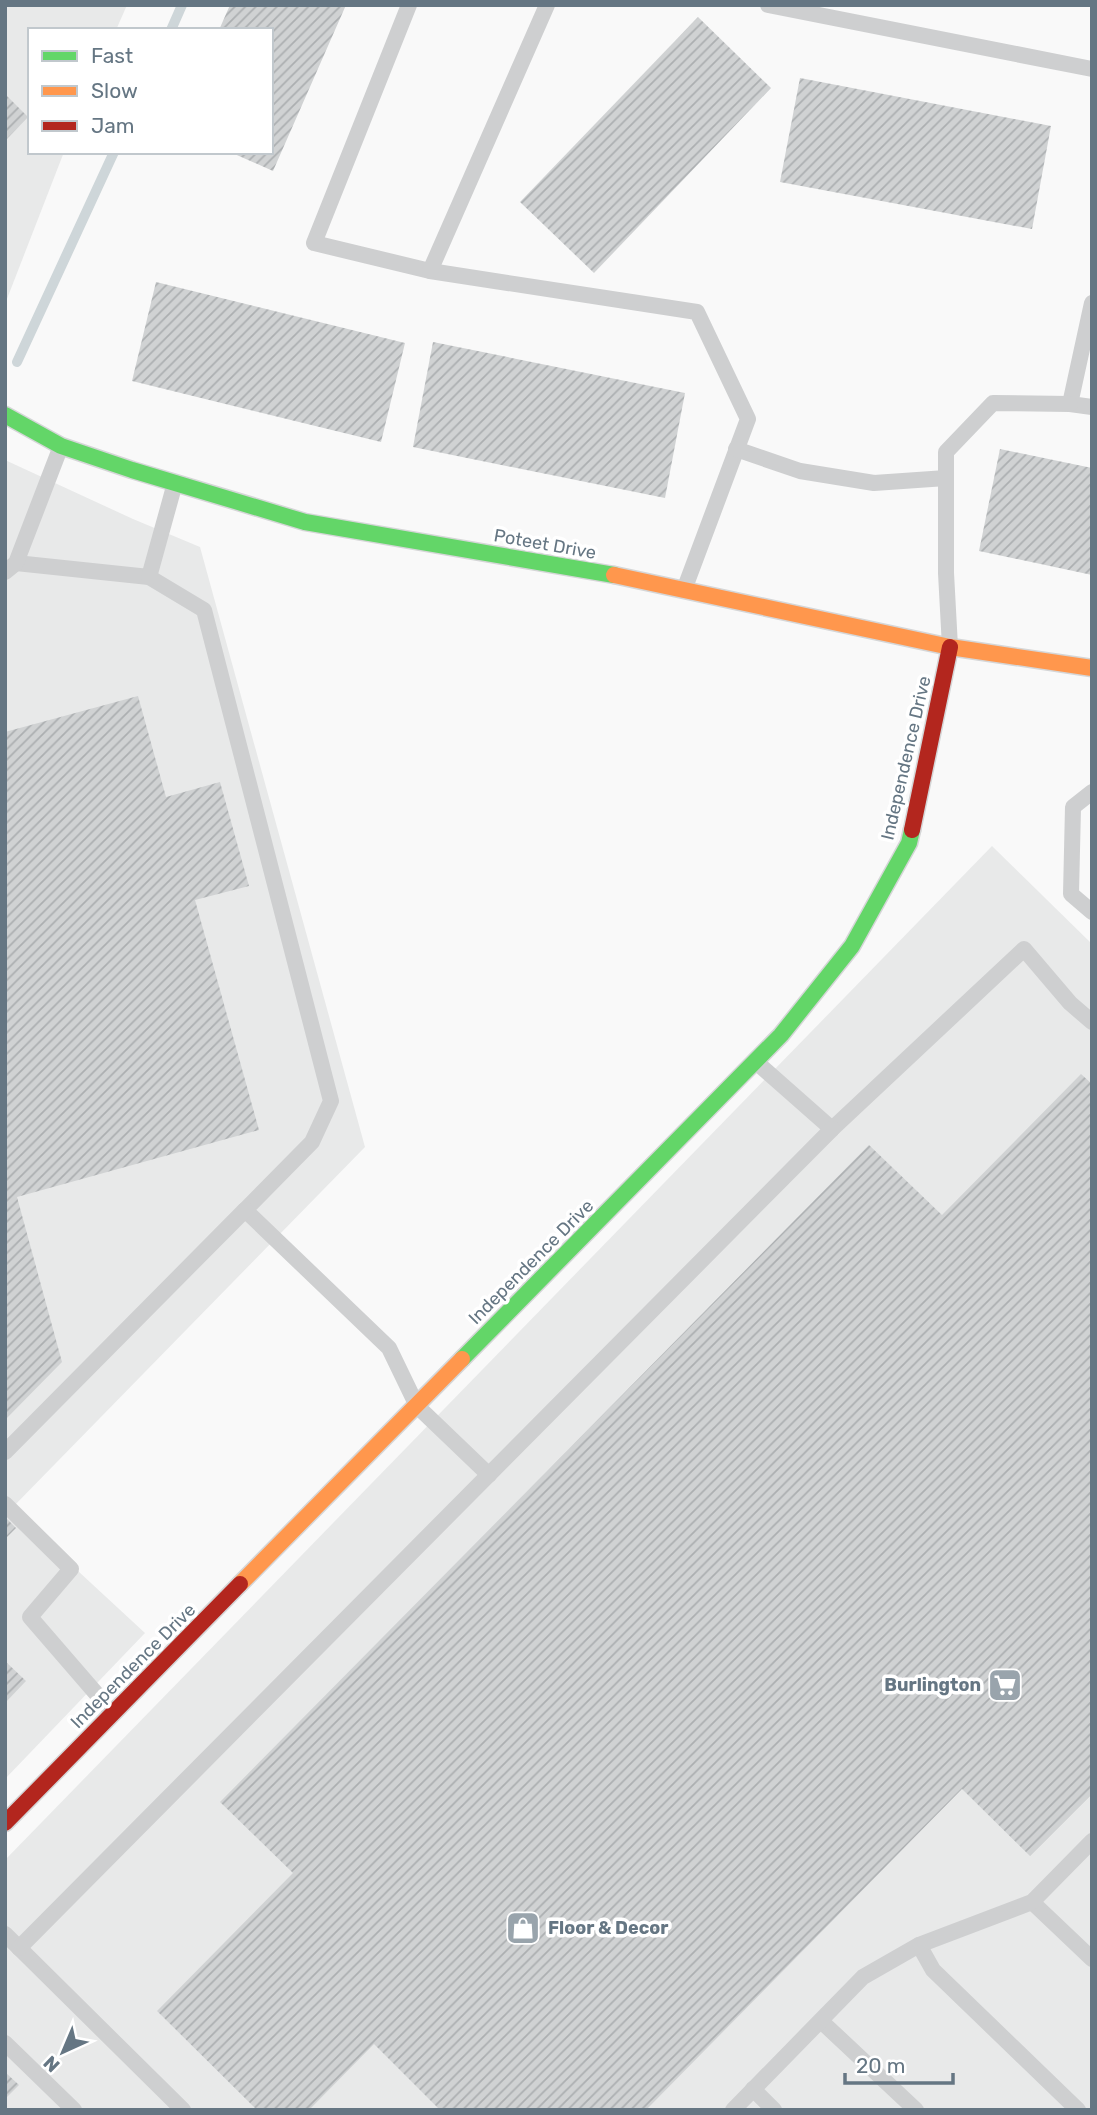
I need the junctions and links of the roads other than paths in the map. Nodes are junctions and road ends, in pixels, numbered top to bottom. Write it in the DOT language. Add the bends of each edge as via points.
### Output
graph roads {
  1 [pos="409,5"];
  2 [pos="547,5"];
  3 [pos="768,5"];
  4 [pos="1092,69"];
  5 [pos="430,271"];
  6 [pos="1092,303"];
  7 [pos="1070,404"];
  8 [pos="1092,407"];
  9 [pos="5,415"];
  10 [pos="61,446"];
  11 [pos="736,449"];
  12 [pos="946,478"];
  13 [pos="175,483"];
  14 [pos="10,568"];
  15 [pos="149,578"];
  16 [pos="684,590"];
  17 [pos="950,647"];
  18 [pos="1092,668"];
  19 [pos="1092,792"];
  20 [pos="1092,912"];
  21 [pos="1092,1022"];
  22 [pos="756,1062"];
  23 [pos="832,1129"];
  24 [pos="245,1210"];
  25 [pos="417,1406"];
  26 [pos="5,1452"];
  27 [pos="489,1475"];
  28 [pos="5,1504"];
  29 [pos="113,1713"];
  30 [pos="5,1823"];
  31 [pos="1092,1841"];
  32 [pos="1032,1902"];
  33 [pos="5,1934"];
  34 [pos="919,1945"];
  35 [pos="19,1948"];
  36 [pos="1092,1959"];
  37 [pos="821,2021"];
  38 [pos="5,2043"];
  39 [pos="753,2089"];
  40 [pos="74,2110"];
  41 [pos="183,2110"];
  42 [pos="733,2110"];
  43 [pos="774,2110"];
  44 [pos="916,2110"];
  45 [pos="1078,2110"];
  1 -- 5 [label="lane" via="314,243"];
  2 -- 5 [label="lane"];
  3 -- 4 [label="lane"];
  5 -- 11 [label="lane" via="697,312 748,419"];
  6 -- 7 [label="lane"];
  7 -- 8 [label="lane"];
  7 -- 12 [label="lane" via="993,403 946,452"];
  9 -- 10 [label="street, Poteet Drive"];
  10 -- 13 [label="street, Poteet Drive"];
  10 -- 14 [label="lane"];
  11 -- 12 [label="lane" via="800,471 874,483"];
  11 -- 16 [label="lane"];
  12 -- 17 [label="lane"];
  13 -- 15 [label="lane"];
  13 -- 16 [label="street, Poteet Drive" via="305,522"];
  14 -- 15 [label="lane"];
  15 -- 24 [label="lane" via="204,610 331,1101 312,1142"];
  16 -- 17 [label="street, Poteet Drive"];
  17 -- 18 [label="street, Poteet Drive"];
  17 -- 22 [label="street, Independence Drive" via="909,843 852,946"];
  19 -- 20 [label="lane" via="1073,807 1071,894"];
  21 -- 23 [label="lane" via="1024,948"];
  22 -- 23 [label="lane"];
  22 -- 25 [label="street, Independence Drive"];
  23 -- 27 [label="lane"];
  24 -- 25 [label="lane" via="389,1348"];
  24 -- 26 [label="lane"];
  25 -- 27 [label="lane"];
  25 -- 29 [label="street, Independence Drive"];
  27 -- 35 [label="lane"];
  28 -- 29 [label="lane" via="71,1569 30,1617"];
  29 -- 30 [label="street, Independence Drive"];
  31 -- 32 [label="lane"];
  32 -- 34 [label="lane"];
  32 -- 36 [label="lane"];
  33 -- 35 [label="lane"];
  34 -- 37 [label="lane" via="863,1978"];
  34 -- 45 [label="lane" via="933,1970"];
  35 -- 41 [label="lane"];
  37 -- 39 [label="lane"];
  37 -- 44 [label="lane"];
  38 -- 40 [label="lane"];
  39 -- 42 [label="lane"];
  39 -- 43 [label="lane"];
}
